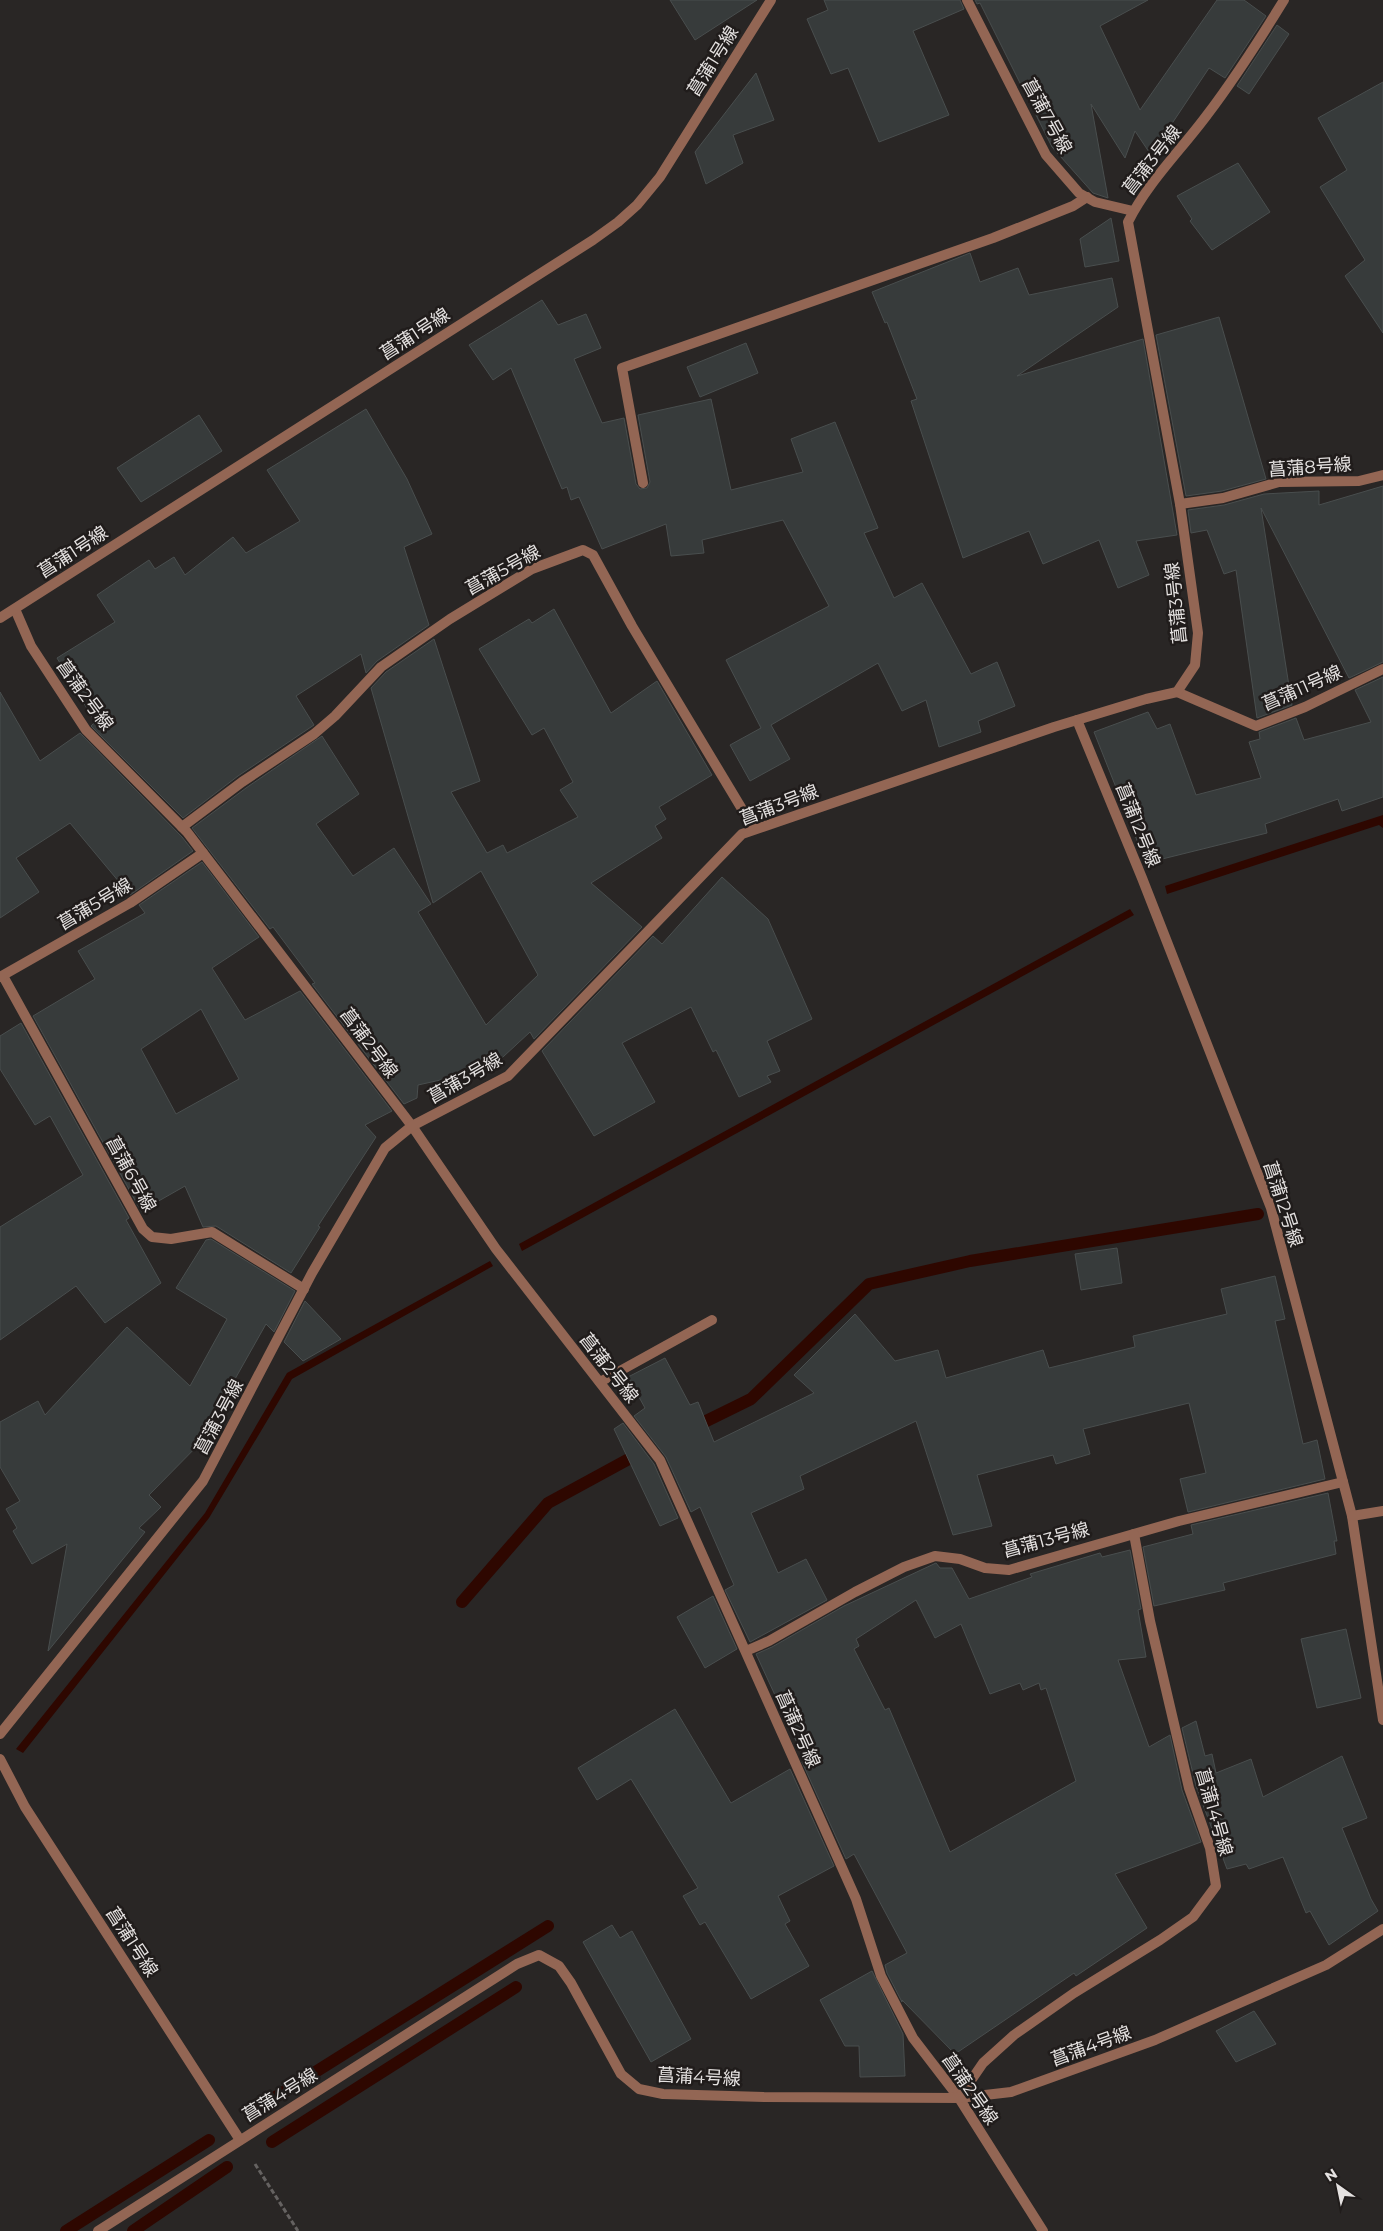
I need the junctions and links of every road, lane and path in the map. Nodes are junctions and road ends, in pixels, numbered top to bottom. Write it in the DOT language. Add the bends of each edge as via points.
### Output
graph roads {
  1 [pos="771,0"];
  2 [pos="967,0"];
  3 [pos="1284,0"];
  4 [pos="1086,197"];
  5 [pos="1133,211"];
  6 [pos="1383,475"];
  7 [pos="643,483"];
  8 [pos="1180,504"];
  9 [pos="15,609"];
  10 [pos="0,618"];
  11 [pos="1383,669"];
  12 [pos="1177,692"];
  13 [pos="1077,720"];
  14 [pos="182,828"];
  15 [pos="754,829"];
  16 [pos="203,853"];
  17 [pos="1,976"];
  18 [pos="412,1126"];
  19 [pos="304,1289"];
  20 [pos="712,1320"];
  21 [pos="600,1382"];
  22 [pos="1343,1482"];
  23 [pos="1383,1511"];
  24 [pos="1352,1516"];
  25 [pos="1134,1534"];
  26 [pos="746,1651"];
  27 [pos="1383,1720"];
  28 [pos="0,1734"];
  29 [pos="0,1760"];
  30 [pos="1383,1929"];
  31 [pos="959,2098"];
  32 [pos="240,2140"];
  33 [pos="98,2231"];
  34 [pos="298,2231"];
  35 [pos="1042,2231"];
  1 -- 9 [label="street, 菖蒲1号線" via="660,177 618,222"];
  2 -- 4 [label="street, 菖蒲7号線" via="1046,155"];
  3 -- 5 [label="street, 菖蒲3号線" via="1247,60"];
  4 -- 5 [label="street, 菖蒲7号線"];
  4 -- 7 [label="street" via="1073,206 993,238 622,368"];
  5 -- 8 [label="street, 菖蒲3号線" via="1128,222"];
  6 -- 8 [label="street, 菖蒲8号線" via="1359,481 1279,482 1223,498"];
  8 -- 12 [label="street, 菖蒲3号線" via="1198,633 1195,665"];
  9 -- 10 [label="street, 菖蒲1号線"];
  9 -- 14 [label="street, 菖蒲2号線" via="31,646 86,730"];
  11 -- 12 [label="street, 菖蒲11号線" via="1306,707 1256,726"];
  12 -- 13 [label="street, 菖蒲3号線" via="1146,698"];
  13 -- 15 [label="street, 菖蒲3号線"];
  13 -- 22 [label="street, 菖蒲12号線" via="1271,1208"];
  14 -- 15 [label="street, 菖蒲5号線" via="242,782 314,734 381,667 450,619 532,569 583,550 593,555"];
  14 -- 16 [label="street, 菖蒲2号線"];
  15 -- 18 [label="street, 菖蒲3号線" via="742,834 508,1076"];
  16 -- 17 [label="street, 菖蒲5号線" via="130,903"];
  16 -- 18 [label="street, 菖蒲2号線"];
  17 -- 19 [label="street, 菖蒲6号線" via="152,1238 171,1239 212,1232"];
  18 -- 19 [label="street, 菖蒲3号線" via="385,1148"];
  18 -- 21 [label="street, 菖蒲2号線" via="496,1249"];
  19 -- 28 [label="street, 菖蒲3号線" via="203,1481"];
  20 -- 21 [label="street"];
  21 -- 26 [label="street, 菖蒲2号線" via="660,1460"];
  22 -- 24 [label="street, 菖蒲12号線"];
  22 -- 25 [label="street, 菖蒲13号線"];
  23 -- 24 [label="street"];
  24 -- 27 [label="street, 菖蒲12号線"];
  25 -- 26 [label="street, 菖蒲13号線" via="1009,1570 935,1556 904,1567 769,1642"];
  25 -- 31 [label="street, 菖蒲14号線" via="1150,1621 1189,1788 1210,1848 1216,1886 1193,1916 1014,2035 984,2063"];
  26 -- 31 [label="street, 菖蒲2号線" via="856,1899 881,1976 913,2038"];
  29 -- 32 [label="street, 菖蒲1号線" via="26,1806"];
  30 -- 31 [label="street, 菖蒲4号線" via="1326,1964 1155,2040 1011,2092"];
  31 -- 32 [label="street, 菖蒲4号線" via="764,2097 663,2094 639,2089 621,2074 559,1966 539,1954 518,1964"];
  31 -- 35 [label="street, 菖蒲2号線"];
  32 -- 33 [label="street, 菖蒲4号線"];
  32 -- 34 [label="path"];
}
